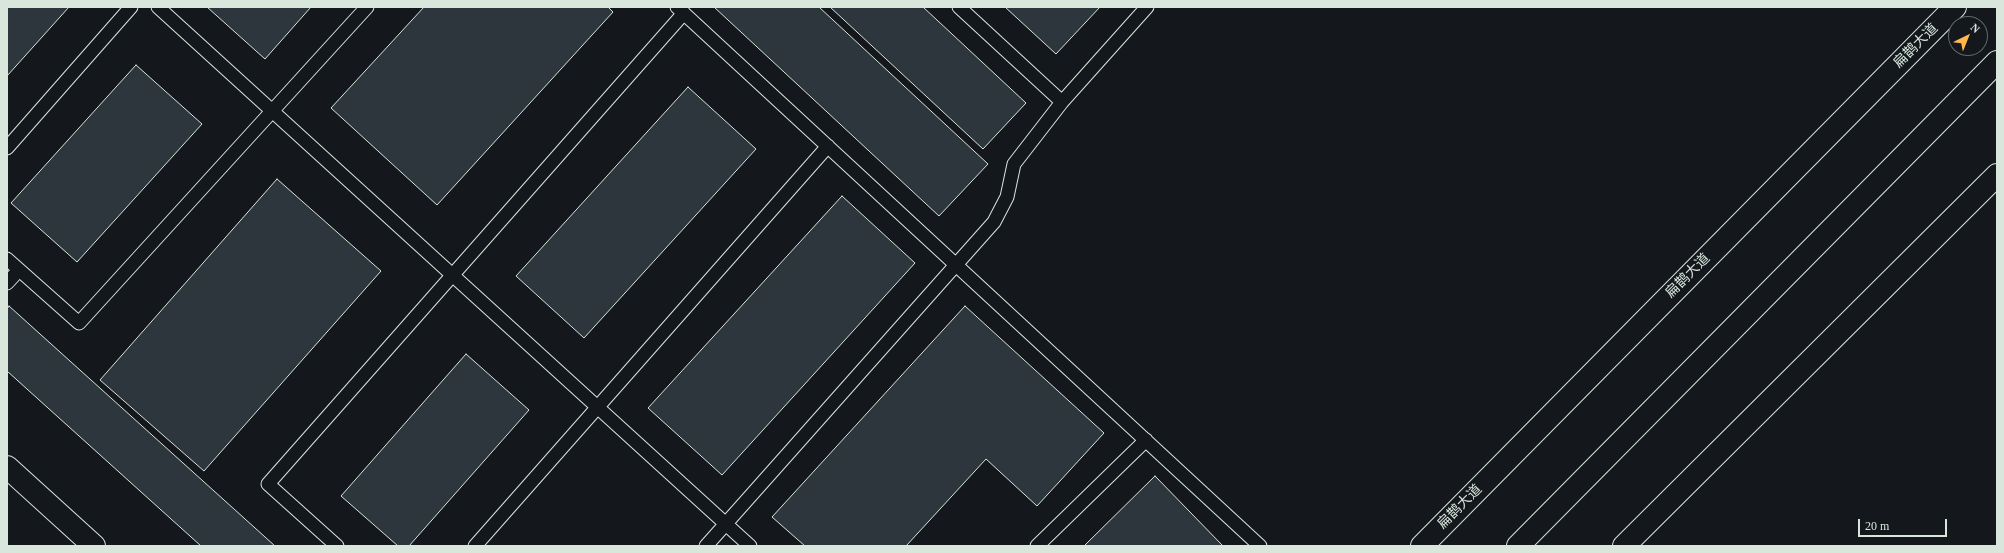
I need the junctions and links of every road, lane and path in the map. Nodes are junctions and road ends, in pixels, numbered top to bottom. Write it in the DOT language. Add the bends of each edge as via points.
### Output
graph roads {
  1 [pos="131,7"];
  2 [pos="158,7"];
  3 [pos="367,7"];
  4 [pos="959,7"];
  5 [pos="1147,7"];
  6 [pos="1955,7"];
  7 [pos="680,10"];
  8 [pos="1997,62"];
  9 [pos="1062,102"];
  10 [pos="272,111"];
  11 [pos="828,146"];
  12 [pos="7,148"];
  13 [pos="1997,175"];
  14 [pos="7,259"];
  15 [pos="957,265"];
  16 [pos="19,270"];
  17 [pos="452,275"];
  18 [pos="7,283"];
  19 [pos="598,408"];
  20 [pos="1146,440"];
  21 [pos="7,467"];
  22 [pos="725,524"];
  23 [pos="94,546"];
  24 [pos="337,546"];
  25 [pos="475,546"];
  26 [pos="706,546"];
  27 [pos="750,546"];
  28 [pos="1037,546"];
  29 [pos="1260,546"];
  30 [pos="1422,546"];
  31 [pos="1518,546"];
  32 [pos="1624,546"];
  1 -- 12 [label="lane"];
  2 -- 10 [label="lane"];
  3 -- 10 [label="lane"];
  4 -- 9 [label="lane"];
  5 -- 9 [label="lane"];
  6 -- 30 [label="main road, 扁鹊大道"];
  7 -- 11 [label="lane"];
  7 -- 17 [label="lane"];
  8 -- 31 [label="main road"];
  9 -- 15 [label="lane" via="1014,164 1008,197 994,222"];
  10 -- 16 [label="lane" via="79,323"];
  10 -- 17 [label="lane"];
  11 -- 15 [label="lane"];
  11 -- 19 [label="lane"];
  13 -- 32 [label="main road"];
  14 -- 16 [label="lane"];
  15 -- 20 [label="lane"];
  15 -- 22 [label="lane"];
  16 -- 18 [label="lane"];
  17 -- 19 [label="lane"];
  17 -- 24 [label="lane" via="268,484"];
  19 -- 22 [label="lane"];
  19 -- 25 [label="lane"];
  20 -- 28 [label="lane"];
  20 -- 29 [label="lane"];
  21 -- 23 [label="main road"];
  22 -- 26 [label="lane"];
  22 -- 27 [label="lane"];
}
